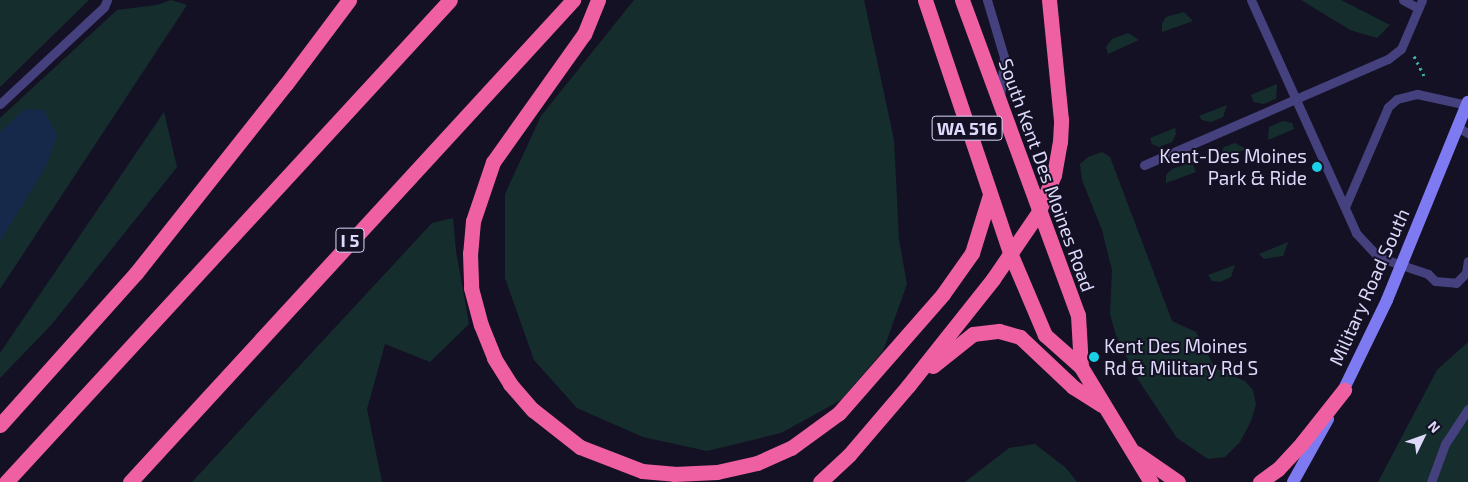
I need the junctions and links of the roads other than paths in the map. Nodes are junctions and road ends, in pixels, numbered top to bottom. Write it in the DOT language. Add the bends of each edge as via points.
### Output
graph roads {
  1 [pos="107,0"];
  2 [pos="349,0"];
  3 [pos="450,0"];
  4 [pos="573,0"];
  5 [pos="598,0"];
  6 [pos="925,0"];
  7 [pos="962,0"];
  8 [pos="987,0"];
  9 [pos="1050,0"];
  10 [pos="1251,0"];
  11 [pos="1404,0"];
  12 [pos="1420,4"];
  13 [pos="1296,99"];
  14 [pos="1467,103"];
  15 [pos="0,104"];
  16 [pos="999,104"];
  17 [pos="1463,130"];
  18 [pos="1144,165"];
  19 [pos="990,195"];
  20 [pos="1344,207"];
  21 [pos="1038,213"];
  22 [pos="1011,254"];
  23 [pos="1468,261"];
  24 [pos="1400,266"];
  25 [pos="1081,367"];
  26 [pos="908,386"];
  27 [pos="1344,390"];
  28 [pos="1105,407"];
  29 [pos="1468,409"];
  30 [pos="0,425"];
  31 [pos="1131,450"];
  32 [pos="6,482"];
  33 [pos="130,482"];
  34 [pos="820,482"];
  35 [pos="1151,482"];
  36 [pos="1178,482"];
  37 [pos="1260,482"];
  38 [pos="1292,482"];
  39 [pos="1431,482"];
  1 -- 15 [label="lane"];
  2 -- 30 [label="highway" via="136,273"];
  3 -- 32 [label="highway"];
  4 -- 33 [label="highway, I 5"];
  5 -- 19 [label="highway" via="584,34 493,162 473,221 470,253 471,288 494,358 532,410 580,447 642,471 674,474 717,472 757,463 791,448 839,413 944,294 972,253"];
  6 -- 19 [label="highway, South Kent Des Moines Road / WA 516"];
  7 -- 16 [label="highway, South Kent Des Moines Road / WA 516"];
  8 -- 16 [label="lane" via="1004,57"];
  9 -- 21 [label="highway" via="1061,120 1060,142 1054,175"];
  10 -- 13 [label="lane"];
  11 -- 12 [label="lane"];
  12 -- 13 [label="lane" via="1401,49 1388,59"];
  13 -- 18 [label="lane"];
  13 -- 20 [label="lane"];
  14 -- 17 [label="main road, Military Road South"];
  14 -- 20 [label="lane" via="1417,94 1397,98 1388,106"];
  16 -- 21 [label="highway, South Kent Des Moines Road / WA 516"];
  17 -- 24 [label="main road, Military Road South"];
  19 -- 22 [label="highway, South Kent Des Moines Road / WA 516"];
  20 -- 24 [label="lane" via="1356,233 1378,257"];
  21 -- 22 [label="highway"];
  21 -- 25 [label="highway, South Kent Des Moines Road / WA 516" via="1078,315"];
  22 -- 25 [label="highway, South Kent Des Moines Road / WA 516" via="1045,335"];
  22 -- 26 [label="highway"];
  23 -- 24 [label="lane" via="1466,273 1456,283 1435,281 1428,274"];
  24 -- 27 [label="main road, Military Road South"];
  25 -- 28 [label="highway, South Kent Des Moines Road / WA 516"];
  26 -- 28 [label="highway" via="973,334 999,331 1020,338 1073,387"];
  26 -- 34 [label="highway" via="850,455"];
  27 -- 37 [label="highway" via="1302,443 1278,469"];
  27 -- 38 [label="main road, Military Road South"];
  28 -- 31 [label="highway, South Kent Des Moines Road / WA 516"];
  29 -- 39 [label="lane" via="1445,444"];
  31 -- 35 [label="highway, South Kent Des Moines Road / WA 516"];
  31 -- 36 [label="highway"];
}
